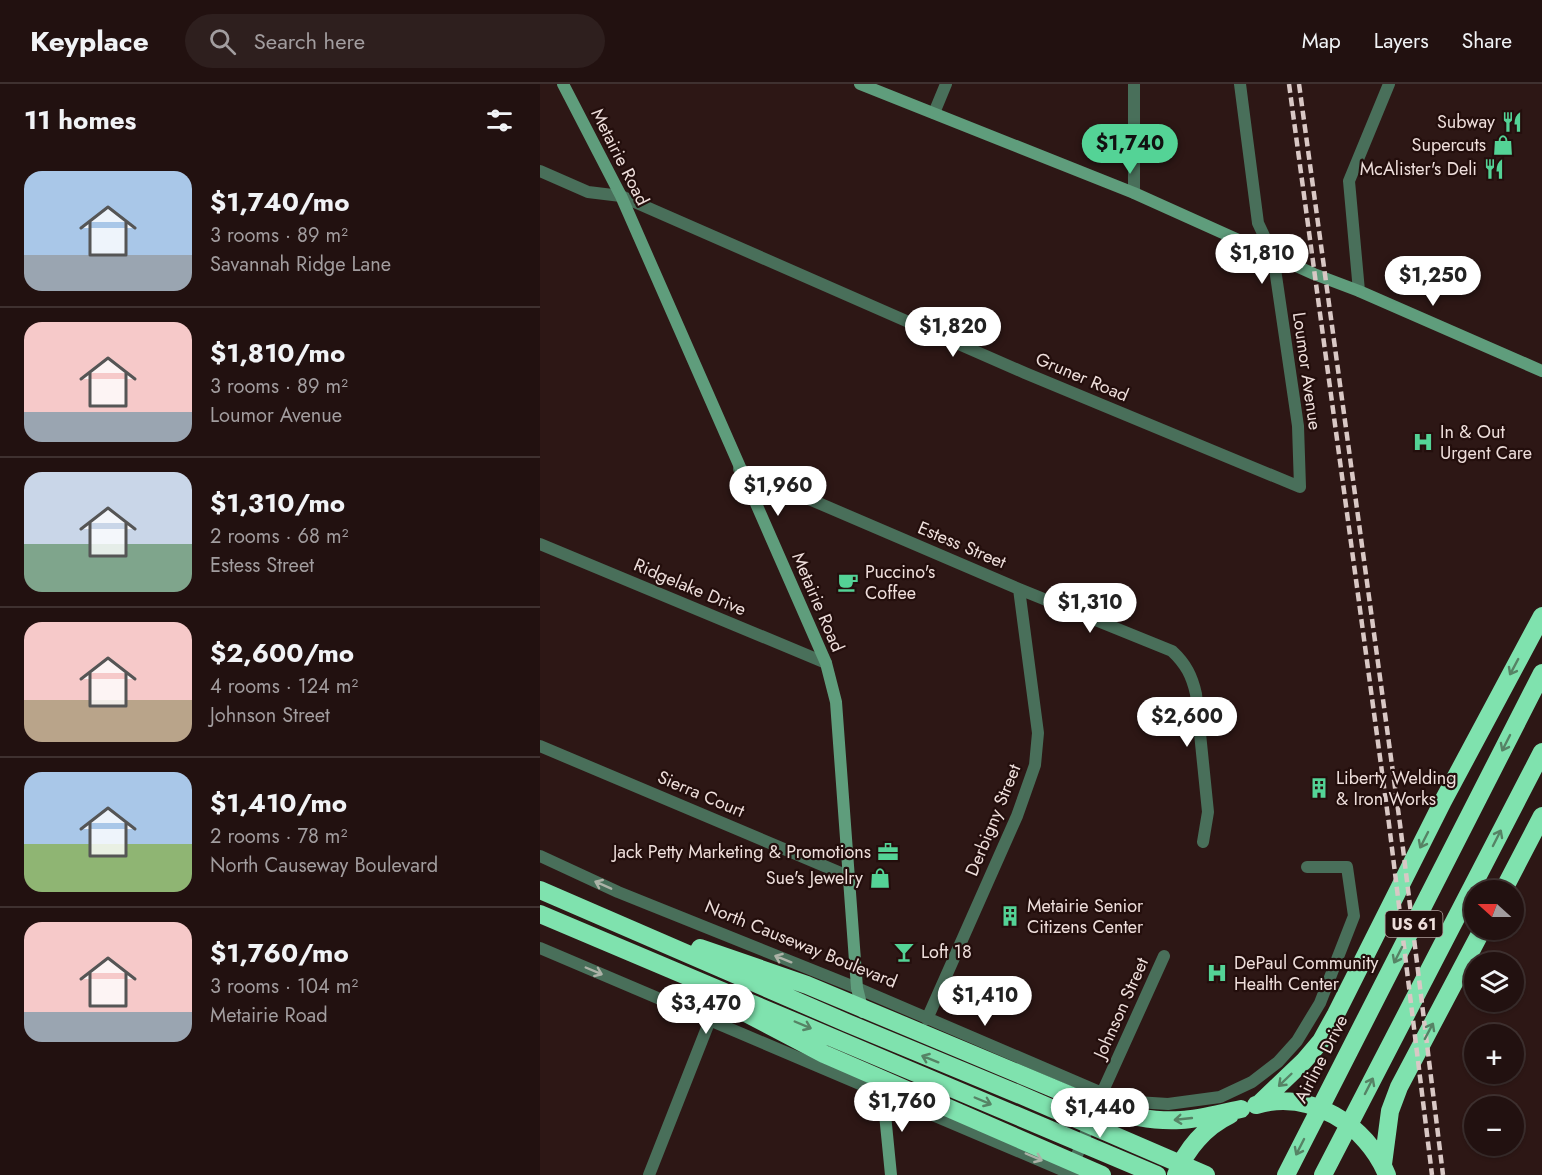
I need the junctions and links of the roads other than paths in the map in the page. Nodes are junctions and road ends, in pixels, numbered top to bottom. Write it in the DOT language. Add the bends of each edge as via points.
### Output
graph roads {
  1 [pos="563,84"];
  2 [pos="860,84"];
  3 [pos="946,84"];
  4 [pos="1134,84"];
  5 [pos="1240,84"];
  6 [pos="1389,84"];
  7 [pos="934,113"];
  8 [pos="540,171"];
  9 [pos="1134,193"];
  10 [pos="621,196"];
  11 [pos="1273,255"];
  12 [pos="1359,291"];
  13 [pos="1542,371"];
  14 [pos="739,469"];
  15 [pos="1300,487"];
  16 [pos="540,544"];
  17 [pos="1019,589"];
  18 [pos="1542,616"];
  19 [pos="826,663"];
  20 [pos="1542,673"];
  21 [pos="540,746"];
  22 [pos="1542,752"];
  23 [pos="1542,816"];
  24 [pos="1203,842"];
  25 [pos="540,856"];
  26 [pos="1306,867"];
  27 [pos="848,876"];
  28 [pos="1509,880"];
  29 [pos="540,890"];
  30 [pos="540,914"];
  31 [pos="621,925"];
  32 [pos="1477,940"];
  33 [pos="614,945"];
  34 [pos="540,948"];
  35 [pos="1164,956"];
  36 [pos="857,988"];
  37 [pos="927,1019"];
  38 [pos="710,1020"];
  39 [pos="1102,1093"];
  40 [pos="883,1094"];
  41 [pos="1260,1104"];
  42 [pos="1241,1109"];
  43 [pos="1385,1170"];
  44 [pos="1071,1174"];
  45 [pos="649,1175"];
  46 [pos="891,1175"];
  47 [pos="1102,1175"];
  48 [pos="1157,1175"];
  49 [pos="1176,1175"];
  50 [pos="1206,1175"];
  51 [pos="1286,1175"];
  52 [pos="1323,1175"];
  1 -- 10 [label="main road, Metairie Road"];
  2 -- 7 [label="main road"];
  3 -- 7 [label="street"];
  4 -- 9 [label="street"];
  5 -- 11 [label="street, Loumor Avenue" via="1258,223"];
  6 -- 12 [label="street" via="1349,181"];
  7 -- 9 [label="main road"];
  8 -- 10 [label="street, Gruner Road" via="588,192"];
  9 -- 11 [label="main road"];
  10 -- 14 [label="main road, Metairie Road"];
  10 -- 15 [label="street, Gruner Road" via="1025,373"];
  11 -- 12 [label="main road"];
  11 -- 15 [label="street, Loumor Avenue" via="1298,426"];
  12 -- 13 [label="main road"];
  14 -- 17 [label="street, Estess Street"];
  14 -- 19 [label="main road, Metairie Road"];
  16 -- 19 [label="street, Ridgelake Drive"];
  17 -- 24 [label="street, Estess Street" via="1172,651 1184,662 1196,694 1208,813"];
  17 -- 37 [label="street, Derbigny Street" via="1038,733 1035,765 1017,816"];
  18 -- 41 [label="highway, one-way" via="1326,1032 1304,1061"];
  19 -- 27 [label="main road, Metairie Road" via="836,702"];
  20 -- 51 [label="highway, Airline Drive / US 61, one-way"];
  21 -- 27 [label="street, Sierra Court"];
  52 -- 22 [label="highway, US 61, one-way"];
  23 -- 28 [label="highway"];
  36 -- 25 [label="street, North Causeway Boulevard, one-way" via="618,892"];
  26 -- 39 [label="street, North Causeway Boulevard" via="1347,867 1354,916 1320,1003 1297,1041 1278,1062 1220,1097 1167,1104 1136,1102"];
  27 -- 36 [label="main road, Metairie Road"];
  29 -- 31 [label="highway"];
  30 -- 33 [label="highway"];
  42 -- 31 [label="highway, one-way" via="1182,1120 1127,1116 807,985"];
  50 -- 31 [label="highway, one-way"];
  43 -- 32 [label="highway, one-way" via="1390,1111"];
  33 -- 47 [label="highway" via="824,1054"];
  33 -- 48 [label="highway, one-way"];
  34 -- 38 [label="street, one-way"];
  35 -- 39 [label="street, Johnson Street"];
  36 -- 37 [label="street, North Causeway Boulevard"];
  36 -- 40 [label="main road, Metairie Road"];
  37 -- 39 [label="street, North Causeway Boulevard"];
  38 -- 40 [label="street"];
  38 -- 45 [label="street"];
  39 -- 44 [label="street, Johnson Street"];
  40 -- 44 [label="street, one-way"];
  40 -- 46 [label="main road, Metairie Road"];
  41 -- 42 [label="highway"];
  41 -- 43 [label="highway" via="1293,1102 1332,1114 1365,1138"];
  42 -- 49 [label="highway" via="1205,1131"];
}
